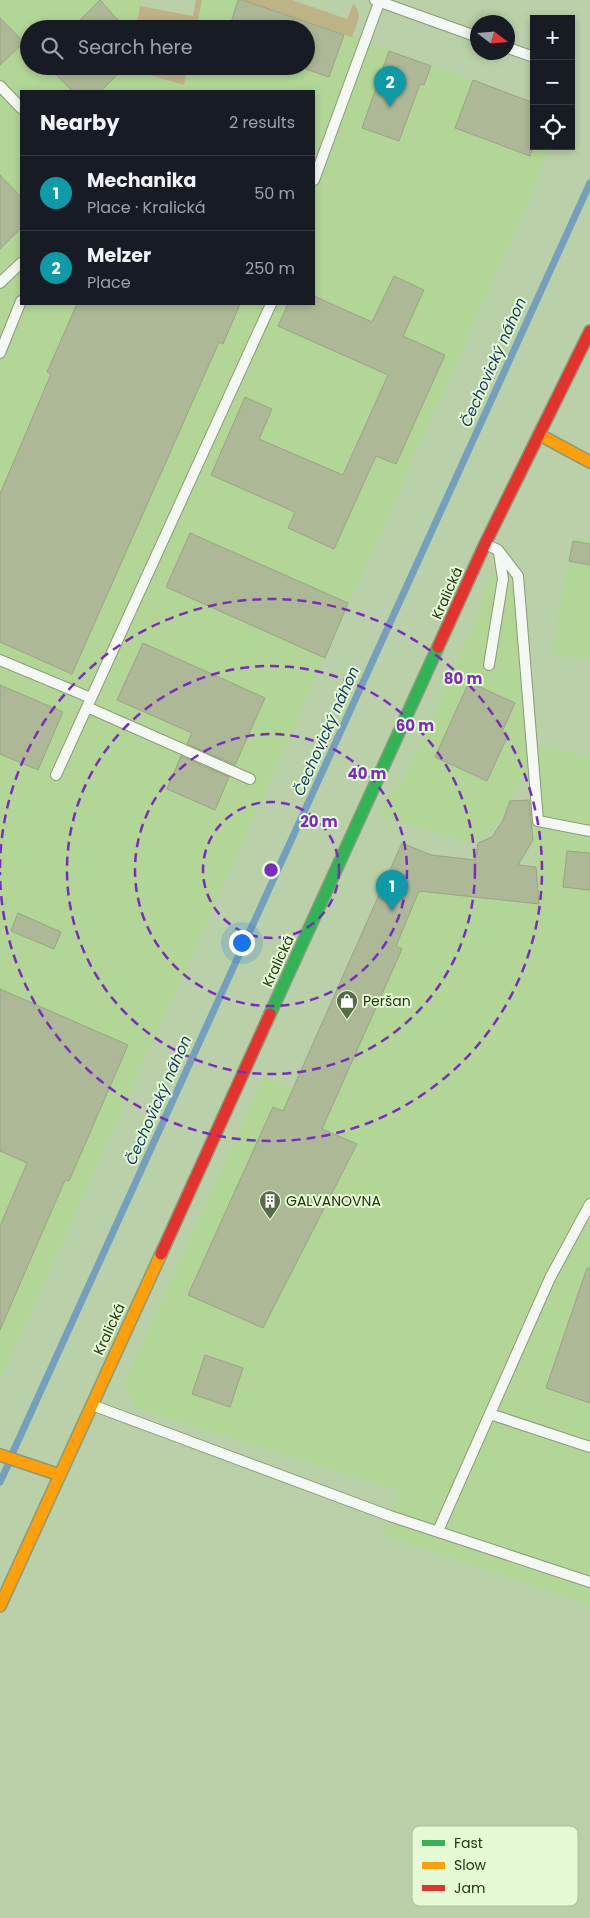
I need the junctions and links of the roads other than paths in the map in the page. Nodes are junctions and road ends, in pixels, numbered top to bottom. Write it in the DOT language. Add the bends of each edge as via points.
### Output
graph roads {
  1 [pos="378,1"];
  2 [pos="470,34"];
  3 [pos="515,50"];
  4 [pos="530,56"];
  5 [pos="0,86"];
  6 [pos="20,107"];
  7 [pos="315,177"];
  8 [pos="20,264"];
  9 [pos="0,283"];
  10 [pos="20,304"];
  11 [pos="271,305"];
  12 [pos="590,331"];
  13 [pos="0,354"];
  14 [pos="540,435"];
  15 [pos="590,462"];
  16 [pos="485,544"];
  17 [pos="498,550"];
  18 [pos="0,660"];
  19 [pos="489,665"];
  20 [pos="89,702"];
  21 [pos="56,775"];
  22 [pos="250,779"];
  23 [pos="590,831"];
  24 [pos="590,1204"];
  25 [pos="91,1404"];
  26 [pos="490,1414"];
  27 [pos="590,1447"];
  28 [pos="0,1455"];
  29 [pos="60,1475"];
  30 [pos="438,1531"];
  31 [pos="590,1582"];
  32 [pos="0,1606"];
  1 -- 2 [label="lane"];
  1 -- 7 [label="lane"];
  3 -- 4 [label="lane"];
  5 -- 6 [label="lane"];
  8 -- 9 [label="lane"];
  10 -- 13 [label="lane"];
  11 -- 20 [label="lane"];
  12 -- 14 [label="main road, Kralická"];
  14 -- 15 [label="main road"];
  14 -- 16 [label="main road, Kralická"];
  16 -- 17 [label="lane"];
  16 -- 25 [label="main road, Kralická"];
  17 -- 19 [label="lane" via="503,579"];
  17 -- 23 [label="lane" via="518,576 538,821"];
  18 -- 20 [label="lane"];
  20 -- 21 [label="lane"];
  20 -- 22 [label="lane"];
  24 -- 26 [label="lane" via="550,1278"];
  25 -- 29 [label="main road, Kralická"];
  25 -- 30 [label="lane" via="381,1513"];
  26 -- 27 [label="lane"];
  26 -- 30 [label="lane"];
  28 -- 29 [label="main road"];
  29 -- 32 [label="main road, Kralická"];
  30 -- 31 [label="lane"];
}
